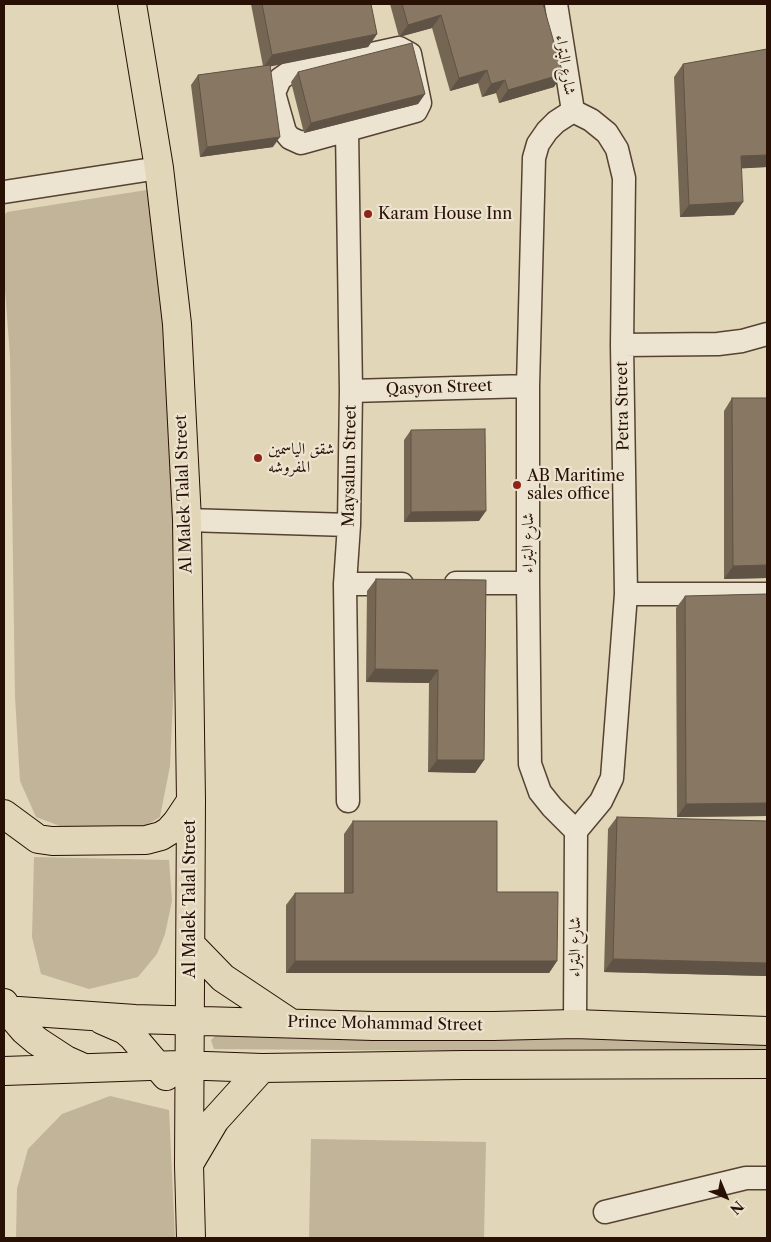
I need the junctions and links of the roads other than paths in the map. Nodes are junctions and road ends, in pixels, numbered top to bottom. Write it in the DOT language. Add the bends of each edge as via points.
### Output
graph roads {
  1 [pos="136,4"];
  2 [pos="556,4"];
  3 [pos="573,112"];
  4 [pos="347,130"];
  5 [pos="160,168"];
  6 [pos="4,192"];
  7 [pos="767,334"];
  8 [pos="622,345"];
  9 [pos="528,386"];
  10 [pos="351,391"];
  11 [pos="187,520"];
  12 [pos="349,525"];
  13 [pos="528,583"];
  14 [pos="345,584"];
  15 [pos="626,594"];
  16 [pos="767,594"];
  17 [pos="191,801"];
  18 [pos="348,801"];
  19 [pos="4,814"];
  20 [pos="576,831"];
  21 [pos="191,945"];
  22 [pos="5,1008"];
  23 [pos="94,1016"];
  24 [pos="189,1020"];
  25 [pos="291,1023"];
  26 [pos="575,1024"];
  27 [pos="767,1031"];
  28 [pos="767,1064"];
  29 [pos="158,1066"];
  30 [pos="189,1066"];
  31 [pos="84,1068"];
  32 [pos="262,1068"];
  33 [pos="4,1072"];
  34 [pos="189,1131"];
  35 [pos="189,1165"];
  36 [pos="767,1178"];
  37 [pos="604,1212"];
  38 [pos="191,1238"];
  1 -- 5 [label="main road, Al Malek Talal Street"];
  2 -- 3 [label="street, شارع البتراء"];
  3 -- 8 [label="street, Petra Street" via="607,133 617,150 624,178"];
  3 -- 9 [label="street, شارع البتراء" via="547,131 534,158"];
  4 -- 4 [label="street" via="301,143 290,138 285,132 274,93 280,79 290,72 399,48 406,50 410,54 420,103 416,111"];
  4 -- 10 [label="street, Maysalun Street"];
  5 -- 6 [label="street"];
  5 -- 11 [label="main road, Al Malek Talal Street" via="177,324"];
  7 -- 8 [label="street" via="718,344"];
  8 -- 15 [label="street, Petra Street"];
  9 -- 10 [label="street, Qasyon Street"];
  9 -- 13 [label="street, شارع البتراء"];
  10 -- 12 [label="street, Maysalun Street"];
  11 -- 12 [label="street"];
  11 -- 17 [label="main road, Al Malek Talal Street"];
  12 -- 14 [label="street, Maysalun Street"];
  13 -- 14 [label="street"];
  13 -- 20 [label="street, شارع البتراء" via="530,764 540,792"];
  14 -- 18 [label="street, Maysalun Street"];
  15 -- 16 [label="street"];
  15 -- 20 [label="street, Petra Street" via="612,778 601,801"];
  17 -- 19 [label="main road" via="168,831 146,840 38,839"];
  17 -- 21 [label="main road, Al Malek Talal Street"];
  20 -- 26 [label="street, شارع البتراء"];
  21 -- 24 [label="main road, Al Malek Talal Street"];
  21 -- 25 [label="main road" via="223,978"];
  22 -- 23 [label="main road, Prince Mohammad Street"];
  22 -- 31 [label="main road" via="37,1042"];
  23 -- 24 [label="main road, Prince Mohammad Street"];
  23 -- 29 [label="main road" via="125,1030"];
  24 -- 25 [label="main road, Prince Mohammad Street"];
  24 -- 30 [label="main road, Al Malek Talal Street"];
  25 -- 26 [label="main road, Prince Mohammad Street" via="373,1026"];
  26 -- 27 [label="main road, Prince Mohammad Street"];
  28 -- 32 [label="main road"];
  29 -- 30 [label="main road"];
  29 -- 31 [label="main road"];
  29 -- 34 [label="main road" via="177,1095"];
  30 -- 32 [label="main road"];
  30 -- 34 [label="main road, Al Malek Talal Street"];
  31 -- 33 [label="main road"];
  32 -- 35 [label="main road" via="215,1120"];
  34 -- 35 [label="main road, Al Malek Talal Street"];
  35 -- 38 [label="main road, Al Malek Talal Street"];
  36 -- 37 [label="street" via="746,1178"];
}
